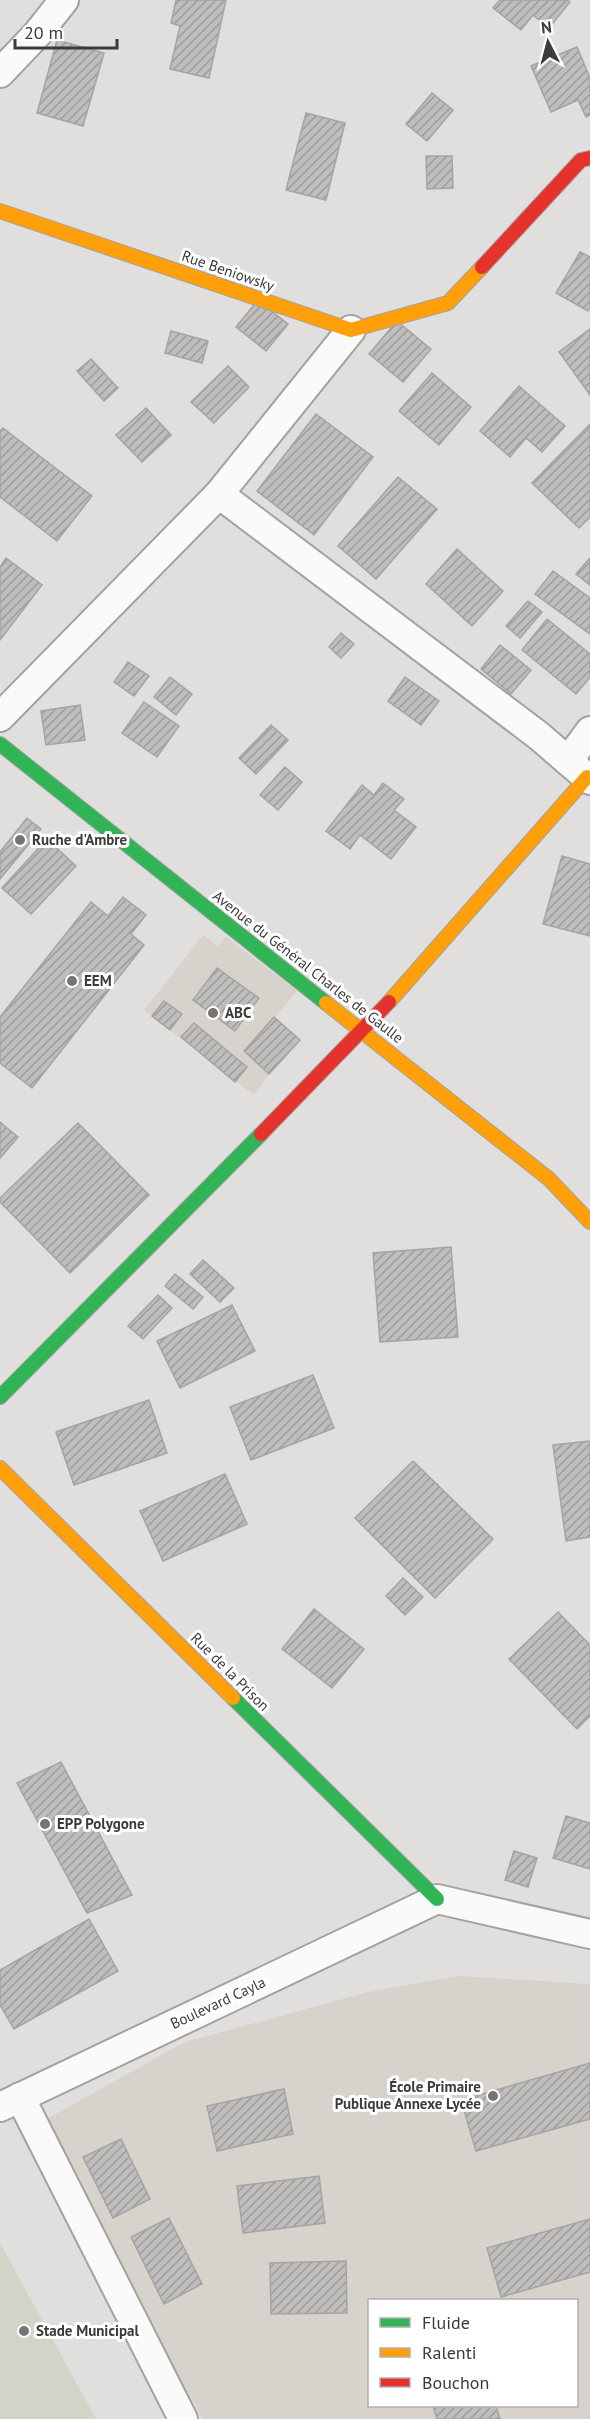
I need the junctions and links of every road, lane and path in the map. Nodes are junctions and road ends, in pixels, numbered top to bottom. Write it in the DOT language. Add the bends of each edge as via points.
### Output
graph roads {
  1 [pos="64,0"];
  2 [pos="0,73"];
  3 [pos="590,158"];
  4 [pos="0,211"];
  5 [pos="351,330"];
  6 [pos="219,494"];
  7 [pos="0,717"];
  8 [pos="590,731"];
  9 [pos="0,744"];
  10 [pos="581,773"];
  11 [pos="363,1031"];
  12 [pos="590,1222"];
  13 [pos="0,1396"];
  14 [pos="0,1468"];
  15 [pos="436,1899"];
  16 [pos="590,1934"];
  17 [pos="10,2102"];
  18 [pos="183,2419"];
  1 -- 2 [label="street"];
  3 -- 5 [label="street" via="581,160 448,303"];
  4 -- 5 [label="street, Rue Beniowsky"];
  5 -- 6 [label="street"];
  6 -- 7 [label="street"];
  6 -- 10 [label="street" via="540,736"];
  8 -- 10 [label="street"];
  9 -- 11 [label="street, Avenue du Général Charles de Gaulle"];
  10 -- 11 [label="street"];
  11 -- 12 [label="street, Avenue du Général Charles de Gaulle" via="549,1179"];
  11 -- 13 [label="street"];
  14 -- 15 [label="street, Rue de la Prison"];
  15 -- 16 [label="street"];
  15 -- 17 [label="street, Boulevard Cayla"];
  17 -- 18 [label="street"];
}
